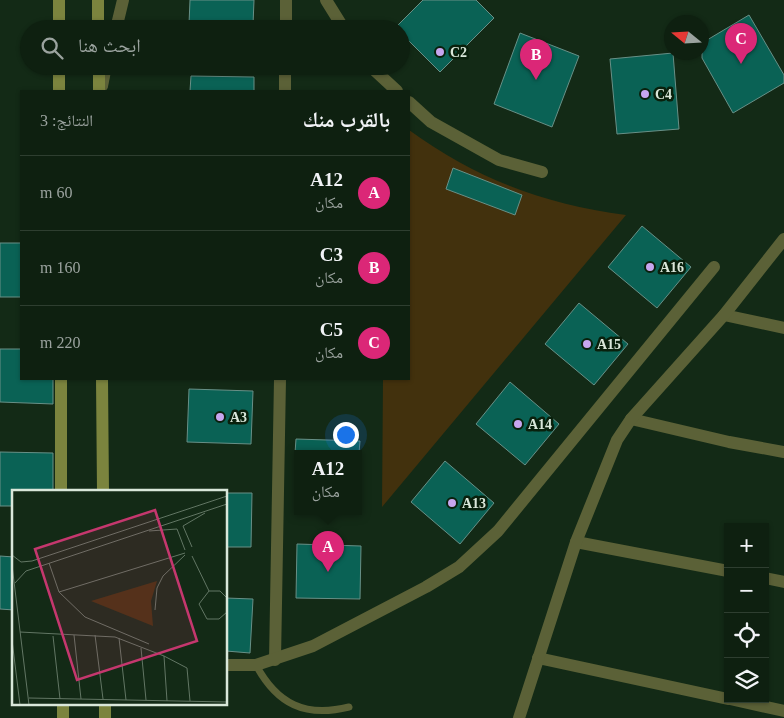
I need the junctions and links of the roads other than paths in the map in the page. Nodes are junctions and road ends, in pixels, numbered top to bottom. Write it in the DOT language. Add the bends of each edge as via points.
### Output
graph roads {
  1 [pos="59,0"];
  2 [pos="98,0"];
  3 [pos="123,0"];
  4 [pos="286,0"];
  5 [pos="326,0"];
  6 [pos="59,20"];
  7 [pos="98,20"];
  8 [pos="118,20"];
  9 [pos="286,20"];
  10 [pos="338,20"];
  11 [pos="59,75"];
  12 [pos="99,75"];
  13 [pos="104,75"];
  14 [pos="285,75"];
  15 [pos="379,75"];
  16 [pos="59,90"];
  17 [pos="100,90"];
  18 [pos="100,90"];
  19 [pos="284,90"];
  20 [pos="395,90"];
  21 [pos="410,103"];
  22 [pos="542,172"];
  23 [pos="784,239"];
  24 [pos="714,267"];
  25 [pos="724,315"];
  26 [pos="784,328"];
  27 [pos="61,380"];
  28 [pos="102,380"];
  29 [pos="280,380"];
  30 [pos="631,418"];
  31 [pos="784,452"];
  32 [pos="62,490"];
  33 [pos="103,490"];
  34 [pos="576,542"];
  35 [pos="724,570"];
  36 [pos="769,579"];
  37 [pos="784,582"];
  38 [pos="538,658"];
  39 [pos="275,660"];
  40 [pos="228,665"];
  41 [pos="256,665"];
  42 [pos="724,698"];
  43 [pos="747,703"];
  44 [pos="349,706"];
  45 [pos="784,711"];
  46 [pos="519,718"];
  1 -- 6 [label="street"];
  2 -- 7 [label="street"];
  3 -- 8 [label="street"];
  4 -- 9 [label="street"];
  5 -- 10 [label="street"];
  11 -- 16 [label="street"];
  12 -- 17 [label="street"];
  13 -- 18 [label="street"];
  14 -- 19 [label="street"];
  15 -- 20 [label="street"];
  21 -- 22 [label="street" via="431,122 499,160"];
  23 -- 25 [label="street"];
  24 -- 39 [label="street" via="498,530 459,567 313,646"];
  25 -- 26 [label="street"];
  25 -- 30 [label="street"];
  27 -- 32 [label="street"];
  28 -- 33 [label="street"];
  29 -- 39 [label="street"];
  30 -- 31 [label="street"];
  30 -- 34 [label="street" via="606,464"];
  34 -- 35 [label="street"];
  34 -- 38 [label="street"];
  36 -- 37 [label="street"];
  38 -- 42 [label="street"];
  38 -- 46 [label="street"];
  39 -- 41 [label="street"];
  40 -- 41 [label="street"];
  41 -- 44 [label="lane" via="266,684 296,708 331,712"];
  43 -- 45 [label="street"];
}
